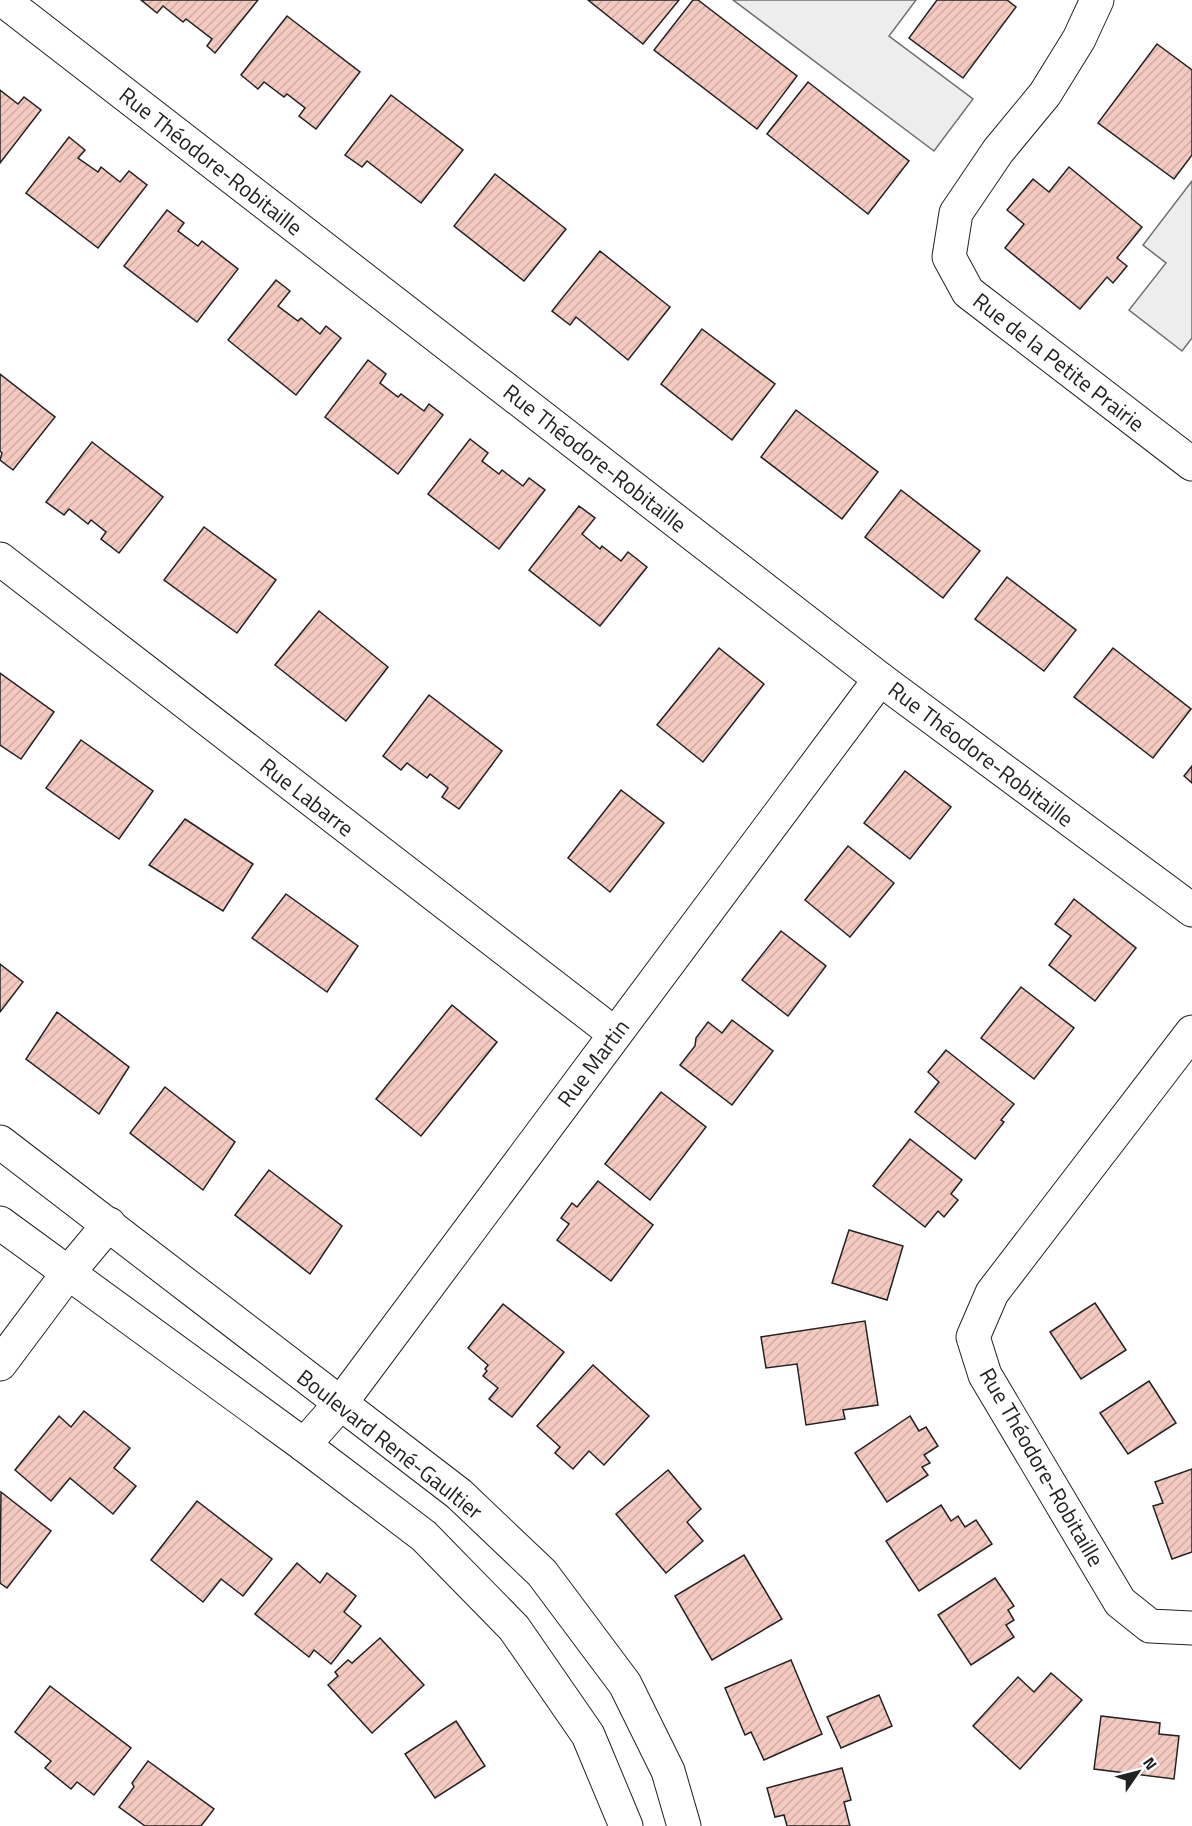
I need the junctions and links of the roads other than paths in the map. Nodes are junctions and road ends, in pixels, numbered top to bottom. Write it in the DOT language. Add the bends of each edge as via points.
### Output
graph roads {
  1 [pos="3,0"];
  2 [pos="1096,0"];
  3 [pos="1192,464"];
  4 [pos="0,559"];
  5 [pos="880,679"];
  6 [pos="1192,910"];
  7 [pos="1192,1032"];
  8 [pos="615,1034"];
  9 [pos="0,1142"];
  10 [pos="0,1223"];
  11 [pos="109,1224"];
  12 [pos="68,1273"];
  13 [pos="0,1364"];
  14 [pos="340,1404"];
  15 [pos="304,1445"];
  16 [pos="1192,1628"];
  17 [pos="626,1826"];
  18 [pos="684,1826"];
  1 -- 5 [label="street, Rue Théodore-Robitaille"];
  2 -- 3 [label="street, Rue de la Petite Prairie" via="1079,39 1045,94 998,151 956,213 950,257 968,292"];
  4 -- 8 [label="street, Rue Labarre"];
  5 -- 6 [label="street, Rue Théodore-Robitaille"];
  5 -- 8 [label="street, Rue Martin"];
  7 -- 16 [label="street, Rue Théodore-Robitaille" via="992,1293 973,1337 985,1375 1120,1602 1150,1626"];
  8 -- 14 [label="street, Rue Martin"];
  9 -- 11 [label="street, Boulevard René-Gaultier"];
  10 -- 12 [label="street"];
  11 -- 12 [label="street"];
  11 -- 14 [label="street, Boulevard René-Gaultier"];
  12 -- 13 [label="street"];
  12 -- 15 [label="street"];
  14 -- 15 [label="street, Rue Martin"];
  14 -- 18 [label="street, Boulevard René-Gaultier" via="459,1494 542,1573 625,1684 668,1771"];
  15 -- 17 [label="street" via="424,1536 514,1628 588,1735"];
}
